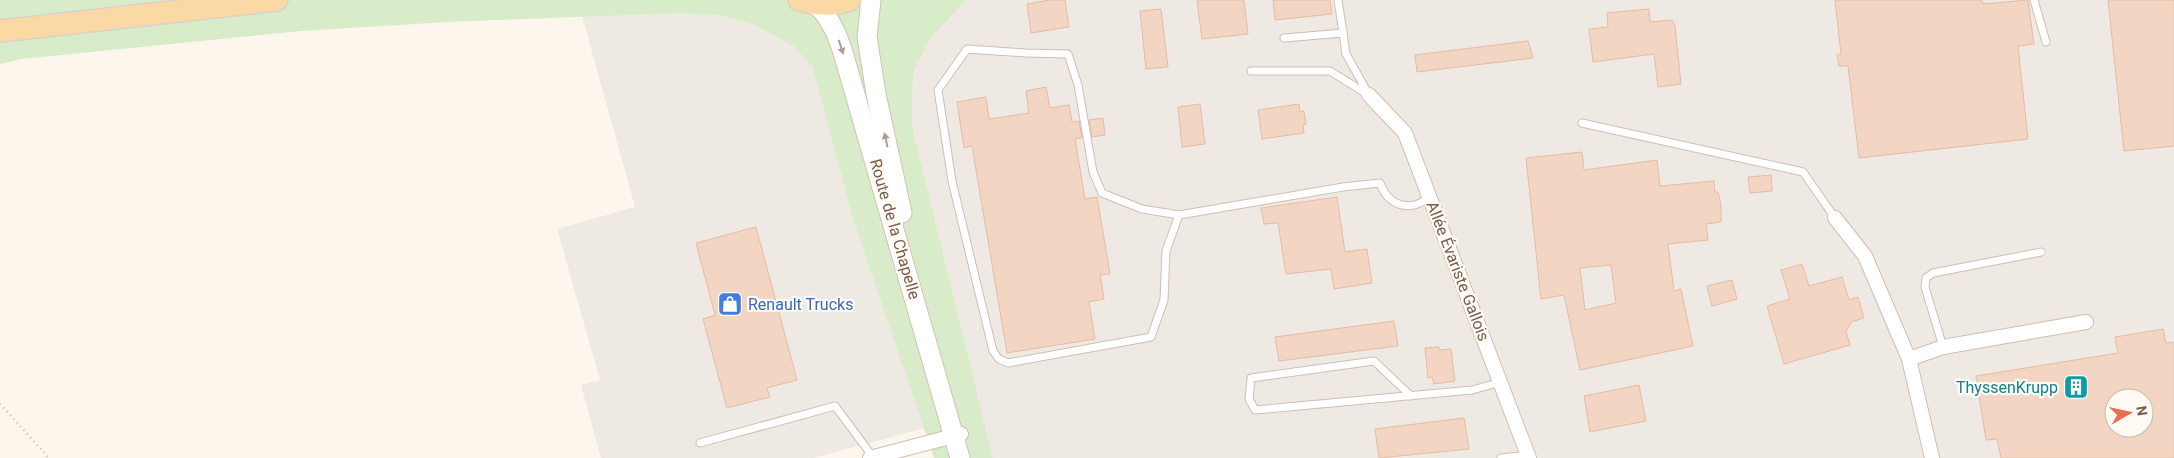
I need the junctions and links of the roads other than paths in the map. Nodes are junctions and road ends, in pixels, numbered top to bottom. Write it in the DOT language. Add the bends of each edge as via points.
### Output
graph roads {
  1 [pos="277,0"];
  2 [pos="850,0"];
  3 [pos="871,0"];
  4 [pos="1338,0"];
  5 [pos="2034,0"];
  6 [pos="808,3"];
  7 [pos="0,32"];
  8 [pos="1343,33"];
  9 [pos="1284,38"];
  10 [pos="2046,42"];
  11 [pos="1250,71"];
  12 [pos="1369,95"];
  13 [pos="1582,123"];
  14 [pos="1429,197"];
  15 [pos="1179,215"];
  16 [pos="1836,218"];
  17 [pos="2041,252"];
  18 [pos="2086,322"];
  19 [pos="1943,347"];
  20 [pos="1909,359"];
  21 [pos="1501,382"];
  22 [pos="1411,396"];
  23 [pos="958,435"];
  24 [pos="700,443"];
  25 [pos="1529,456"];
  26 [pos="872,458"];
  27 [pos="960,458"];
  28 [pos="969,458"];
  29 [pos="1501,458"];
  30 [pos="1932,458"];
  1 -- 7 [label="main road"];
  2 -- 6 [label="main road" via="837,4"];
  23 -- 3 [label="main road, Route de la Chapelle, one-way" via="917,276 876,94 867,36"];
  4 -- 8 [label="lane"];
  5 -- 10 [label="lane"];
  6 -- 23 [label="main road, Route de la Chapelle, one-way" via="829,17 842,48"];
  8 -- 9 [label="lane"];
  8 -- 12 [label="lane" via="1346,54"];
  11 -- 12 [label="lane" via="1330,71"];
  12 -- 14 [label="street, Allée Évariste Gallois" via="1405,133"];
  13 -- 16 [label="lane" via="1803,172"];
  14 -- 15 [label="lane" via="1418,204 1397,204 1386,196 1380,183"];
  14 -- 21 [label="street, Allée Évariste Gallois"];
  15 -- 15 [label="lane" via="1166,251 1164,300 1151,337 1008,362 999,359 993,351 952,180 938,90 967,49 1068,54 1078,85 1093,172 1102,192 1142,209"];
  16 -- 20 [label="street" via="1865,256"];
  17 -- 19 [label="lane" via="1933,273 1926,278 1925,287"];
  18 -- 19 [label="street"];
  19 -- 20 [label="street"];
  20 -- 30 [label="street"];
  21 -- 22 [label="lane" via="1472,390"];
  21 -- 25 [label="street, Allée Évariste Gallois"];
  22 -- 22 [label="lane" via="1255,410 1249,399 1251,378 1374,362"];
  23 -- 26 [label="street"];
  23 -- 27 [label="main road, Route de la Chapelle"];
  23 -- 28 [label="main road, Route de la Chapelle"];
  24 -- 26 [label="lane" via="835,406"];
  25 -- 29 [label="lane"];
}
